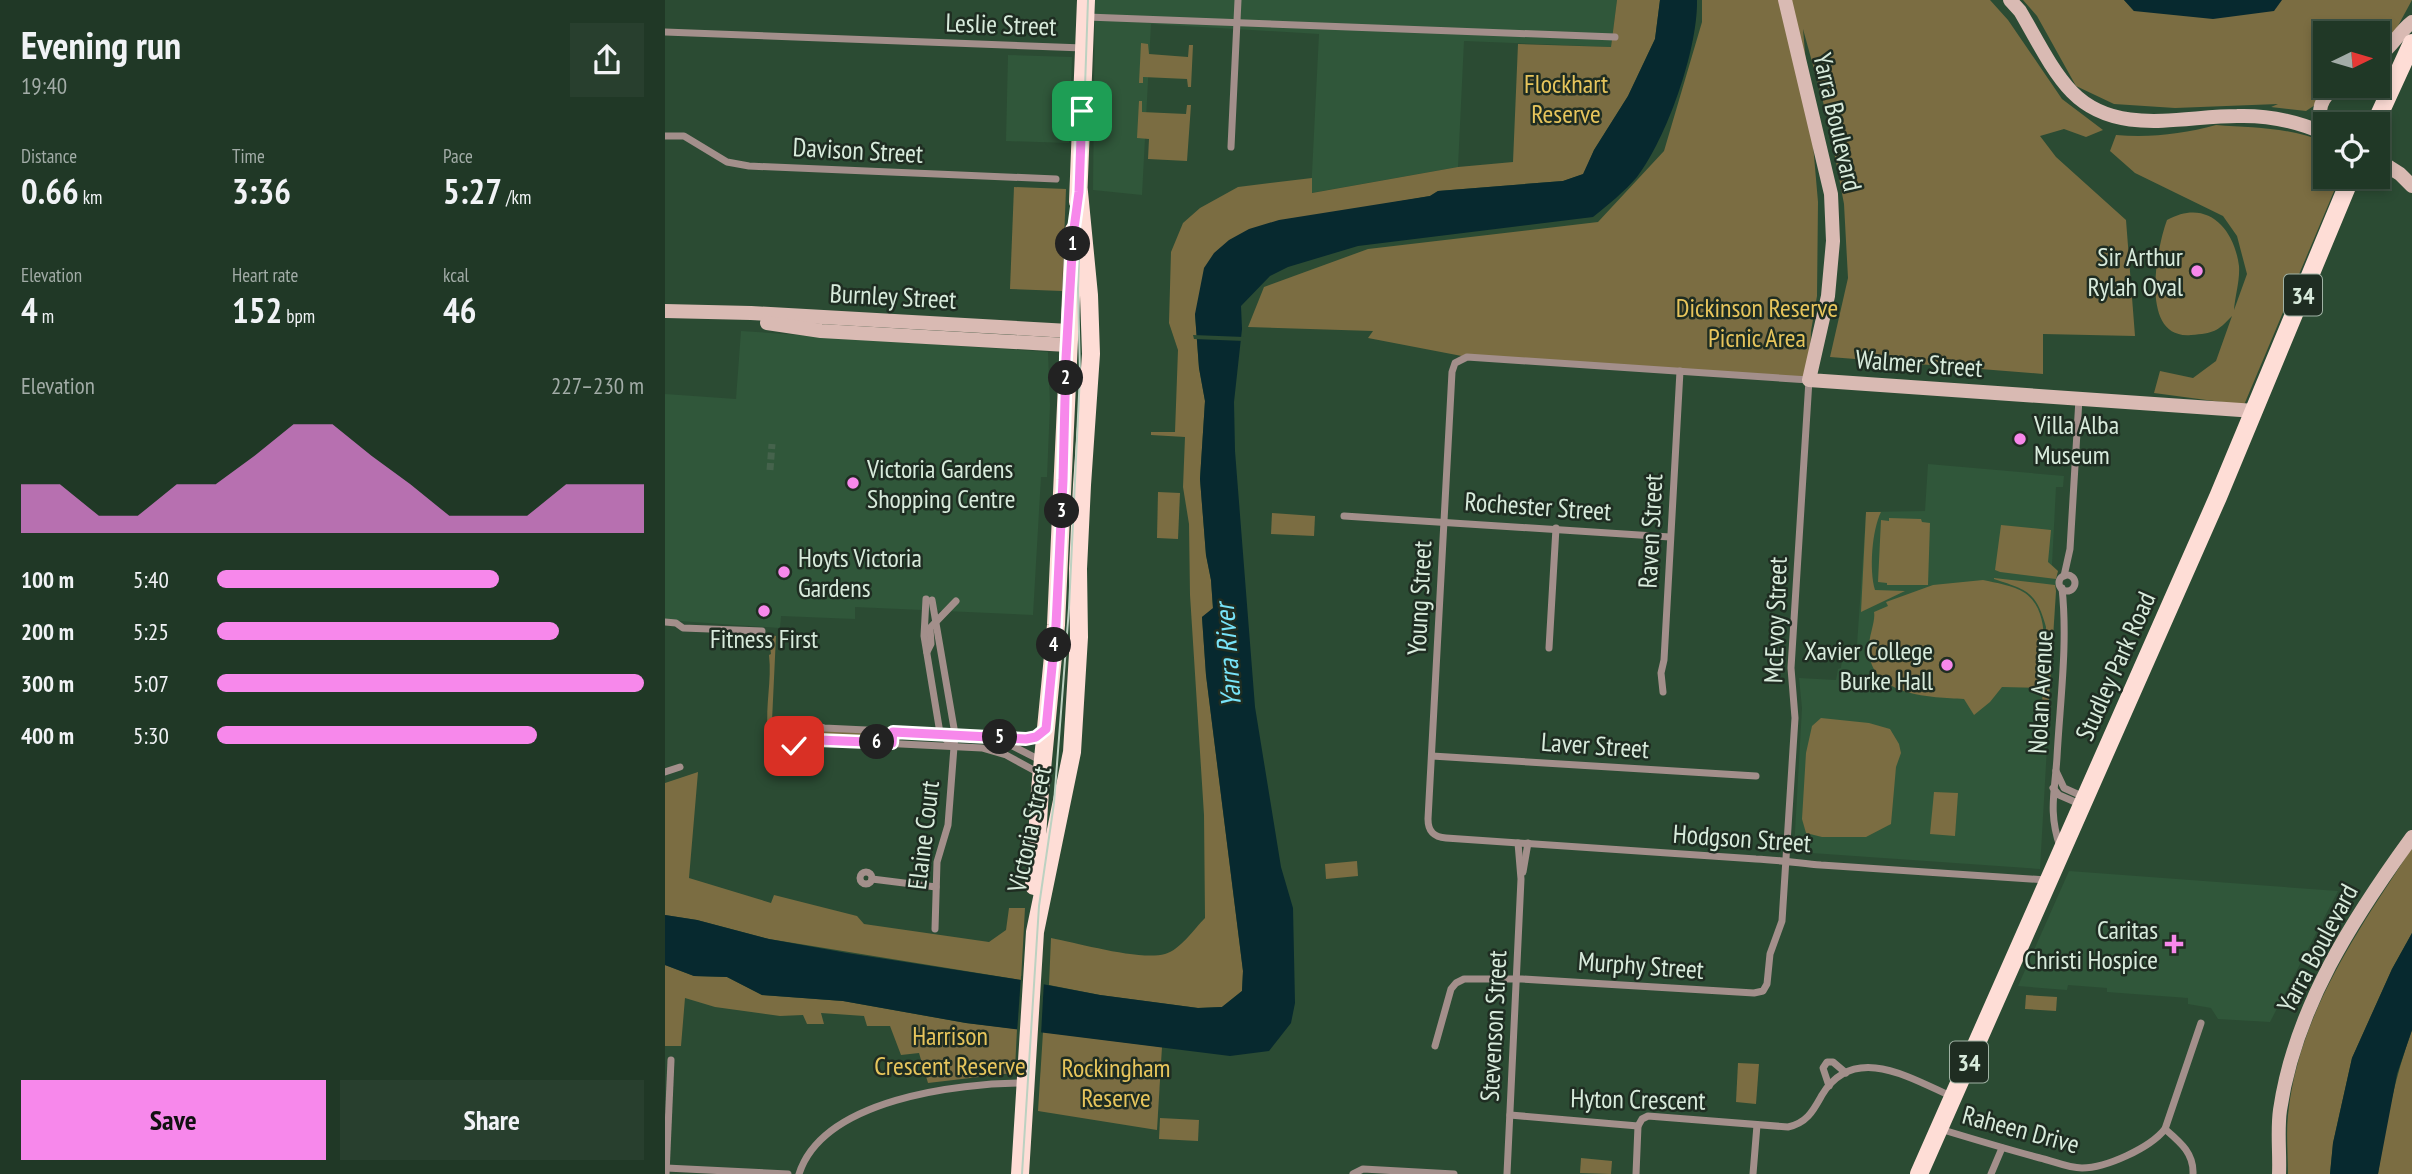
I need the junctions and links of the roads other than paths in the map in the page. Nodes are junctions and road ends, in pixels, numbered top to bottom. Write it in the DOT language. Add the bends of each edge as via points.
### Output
graph roads {
  1 [pos="1238,0"];
  2 [pos="1785,0"];
  3 [pos="2010,0"];
  4 [pos="1085,8"];
  5 [pos="2412,22"];
  6 [pos="1237,23"];
  7 [pos="665,33"];
  8 [pos="1615,37"];
  9 [pos="2412,43"];
  10 [pos="2391,47"];
  11 [pos="1084,48"];
  12 [pos="2324,98"];
  13 [pos="2320,108"];
  14 [pos="2320,112"];
  15 [pos="2380,112"];
  16 [pos="2289,121"];
  17 [pos="2313,129"];
  18 [pos="665,135"];
  19 [pos="1231,147"];
  20 [pos="2390,168"];
  21 [pos="1056,179"];
  22 [pos="2410,180"];
  23 [pos="2346,189"];
  24 [pos="1079,192"];
  25 [pos="665,312"];
  26 [pos="935,322"];
  27 [pos="821,324"];
  28 [pos="933,338"];
  29 [pos="1068,338"];
  30 [pos="1091,340"];
  31 [pos="1455,363"];
  32 [pos="1680,371"];
  33 [pos="1809,380"];
  34 [pos="2080,398"];
  35 [pos="2255,411"];
  36 [pos="1344,516"];
  37 [pos="1444,521"];
  38 [pos="1556,528"];
  39 [pos="1670,537"];
  40 [pos="2070,549"];
  41 [pos="2064,576"];
  42 [pos="2073,577"];
  43 [pos="2062,588"];
  44 [pos="2072,589"];
  45 [pos="956,601"];
  46 [pos="2065,617"];
  47 [pos="665,622"];
  48 [pos="935,624"];
  49 [pos="762,631"];
  50 [pos="1549,648"];
  51 [pos="926,652"];
  52 [pos="943,667"];
  53 [pos="929,669"];
  54 [pos="1663,692"];
  55 [pos="1046,729"];
  56 [pos="893,732"];
  57 [pos="919,732"];
  58 [pos="940,733"];
  59 [pos="955,734"];
  60 [pos="993,736"];
  61 [pos="892,743"];
  62 [pos="919,744"];
  63 [pos="953,747"];
  64 [pos="1431,756"];
  65 [pos="680,767"];
  66 [pos="1042,768"];
  67 [pos="2056,770"];
  68 [pos="665,772"];
  69 [pos="1756,776"];
  70 [pos="1066,783"];
  71 [pos="2053,788"];
  72 [pos="2084,802"];
  73 [pos="1433,834"];
  74 [pos="2412,837"];
  75 [pos="1518,843"];
  76 [pos="1528,843"];
  77 [pos="2062,851"];
  78 [pos="1787,862"];
  79 [pos="872,879"];
  80 [pos="1521,879"];
  81 [pos="2049,880"];
  82 [pos="936,887"];
  83 [pos="935,929"];
  84 [pos="1035,932"];
  85 [pos="1516,980"];
  86 [pos="1763,991"];
  87 [pos="2201,1023"];
  88 [pos="1436,1046"];
  89 [pos="671,1060"];
  90 [pos="1846,1073"];
  91 [pos="1026,1076"];
  92 [pos="1829,1086"];
  93 [pos="1953,1097"];
  94 [pos="1510,1115"];
  95 [pos="1757,1125"];
  96 [pos="1638,1126"];
  97 [pos="1939,1129"];
  98 [pos="2165,1129"];
  99 [pos="2002,1147"];
  100 [pos="2065,1165"];
  101 [pos="666,1171"];
  102 [pos="788,1174"];
  103 [pos="799,1174"];
  104 [pos="1020,1174"];
  105 [pos="1353,1174"];
  106 [pos="1454,1174"];
  107 [pos="1507,1174"];
  108 [pos="1636,1174"];
  109 [pos="1753,1174"];
  110 [pos="1919,1174"];
  111 [pos="1991,1174"];
  112 [pos="2061,1174"];
  113 [pos="2193,1174"];
  114 [pos="2279,1174"];
  1 -- 6 [label="street"];
  2 -- 33 [label="street, Yarra Boulevard" via="1831,194 1831,269"];
  3 -- 16 [label="street" via="2072,92 2106,115 2140,121 2239,116"];
  4 -- 6 [label="street"];
  4 -- 11 [label="main road, Victoria Street"];
  5 -- 10 [label="street"];
  6 -- 8 [label="street"];
  6 -- 19 [label="street"];
  7 -- 11 [label="street, Leslie Street"];
  9 -- 15 [label="main road"];
  11 -- 24 [label="main road, Victoria Street"];
  12 -- 13 [label="street"];
  13 -- 14 [label="street"];
  13 -- 16 [label="street"];
  16 -- 17 [label="street"];
  18 -- 21 [label="street, Davison Street" via="684,136 727,162 749,166"];
  20 -- 22 [label="street"];
  23 -- 35 [label="main road, Studley Park Road / 34"];
  24 -- 29 [label="main road, Victoria Street"];
  24 -- 30 [label="main road, Victoria Street"];
  25 -- 27 [label="street, Burnley Street" via="751,313"];
  26 -- 27 [label="street, Burnley Street"];
  26 -- 28 [label="street"];
  26 -- 29 [label="street, Burnley Street"];
  27 -- 28 [label="street, Burnley Street"];
  28 -- 29 [label="street, Burnley Street"];
  29 -- 30 [label="main road"];
  29 -- 55 [label="main road, Victoria Street" via="1056,625"];
  30 -- 70 [label="main road, Victoria Street" via="1078,563 1079,644"];
  31 -- 32 [label="street, Walmer Street" via="1467,357"];
  31 -- 37 [label="street, Young Street"];
  32 -- 33 [label="street, Walmer Street"];
  32 -- 39 [label="street, Raven Street"];
  33 -- 34 [label="street, Walmer Street"];
  33 -- 78 [label="street, McEvoy Street" via="1791,668 1795,718"];
  34 -- 35 [label="street, Walmer Street"];
  34 -- 40 [label="street"];
  35 -- 72 [label="main road, Studley Park Road / 34"];
  36 -- 37 [label="street, Rochester Street"];
  37 -- 38 [label="street, Rochester Street"];
  37 -- 64 [label="street, Young Street"];
  38 -- 39 [label="street, Rochester Street"];
  38 -- 50 [label="street"];
  39 -- 54 [label="street, Raven Street"];
  40 -- 41 [label="street"];
  40 -- 42 [label="street"];
  41 -- 42 [label="street"];
  41 -- 43 [label="street"];
  42 -- 44 [label="street"];
  43 -- 44 [label="street"];
  43 -- 46 [label="street, Nolan Avenue"];
  44 -- 46 [label="street, Nolan Avenue"];
  45 -- 48 [label="street"];
  46 -- 67 [label="street, Nolan Avenue"];
  47 -- 49 [label="street" via="683,628"];
  48 -- 51 [label="street" via="929,629 931,644"];
  48 -- 51 [label="street, Elaine Court" via="929,600 923,635"];
  48 -- 52 [label="street, Elaine Court"];
  51 -- 53 [label="street"];
  52 -- 53 [label="street"];
  52 -- 59 [label="street, Elaine Court"];
  53 -- 58 [label="street"];
  55 -- 60 [label="street" via="1030,739"];
  55 -- 66 [label="main road, Victoria Street"];
  56 -- 57 [label="street"];
  56 -- 61 [label="street"];
  56 -- 61 [label="street" via="824,728 790,720 780,732 783,742 793,746 818,740"];
  57 -- 58 [label="street"];
  57 -- 62 [label="street"];
  58 -- 59 [label="street"];
  58 -- 63 [label="street"];
  59 -- 60 [label="street"];
  59 -- 63 [label="street, Elaine Court"];
  60 -- 66 [label="street"];
  61 -- 62 [label="street"];
  62 -- 63 [label="street"];
  63 -- 66 [label="street" via="996,751"];
  63 -- 82 [label="street, Elaine Court" via="948,825 938,858"];
  64 -- 69 [label="street, Laver Street"];
  64 -- 73 [label="street, Young Street" via="1427,819"];
  65 -- 68 [label="street"];
  66 -- 70 [label="main road"];
  66 -- 84 [label="main road, Victoria Street"];
  67 -- 71 [label="street, Nolan Avenue"];
  67 -- 72 [label="street, Nolan Avenue" via="2064,788"];
  70 -- 84 [label="main road, Victoria Street"];
  71 -- 72 [label="street, Nolan Avenue" via="2059,795"];
  71 -- 77 [label="street, Nolan Avenue" via="2053,820"];
  72 -- 77 [label="main road, Studley Park Road / 34"];
  73 -- 75 [label="street, Hodgson Street"];
  74 -- 114 [label="street, Yarra Boulevard" via="2337,952 2304,1021 2280,1111"];
  75 -- 76 [label="street, Hodgson Street"];
  75 -- 80 [label="street, Stevenson Street"];
  76 -- 78 [label="street, Hodgson Street"];
  76 -- 80 [label="street, Stevenson Street"];
  77 -- 81 [label="main road, Studley Park Road / 34"];
  78 -- 81 [label="street, Hodgson Street"];
  78 -- 86 [label="street, McEvoy Street" via="1782,921"];
  79 -- 82 [label="street"];
  80 -- 85 [label="street, Stevenson Street"];
  81 -- 93 [label="main road, Studley Park Road / 34"];
  82 -- 83 [label="street, Elaine Court"];
  84 -- 91 [label="main road, Victoria Street"];
  85 -- 86 [label="street, Murphy Street"];
  85 -- 88 [label="street, Murphy Street" via="1456,983"];
  85 -- 94 [label="street, Stevenson Street"];
  87 -- 98 [label="street"];
  89 -- 101 [label="street"];
  90 -- 92 [label="street, Hyton Crescent"];
  90 -- 92 [label="street, Hyton Crescent" via="1827,1062 1823,1068"];
  90 -- 93 [label="street, Hyton Crescent" via="1888,1068"];
  91 -- 103 [label="street" via="929,1092 859,1115 819,1139"];
  91 -- 104 [label="main road, Victoria Street"];
  92 -- 95 [label="street, Hyton Crescent" via="1801,1122 1788,1127"];
  93 -- 97 [label="main road, Studley Park Road / 34"];
  94 -- 96 [label="street, Hyton Crescent"];
  94 -- 107 [label="street, Stevenson Street"];
  95 -- 96 [label="street, Hyton Crescent" via="1648,1116"];
  95 -- 109 [label="street"];
  96 -- 108 [label="street"];
  97 -- 99 [label="street, Raheen Drive"];
  97 -- 110 [label="main road, Studley Park Road / 34"];
  98 -- 100 [label="street, Raheen Drive" via="2151,1143 2108,1163 2084,1168"];
  98 -- 113 [label="street" via="2188,1151"];
  99 -- 100 [label="street, Raheen Drive"];
  99 -- 111 [label="street"];
  100 -- 112 [label="street"];
  101 -- 102 [label="street"];
  105 -- 106 [label="street" via="1363,1170"];
}
